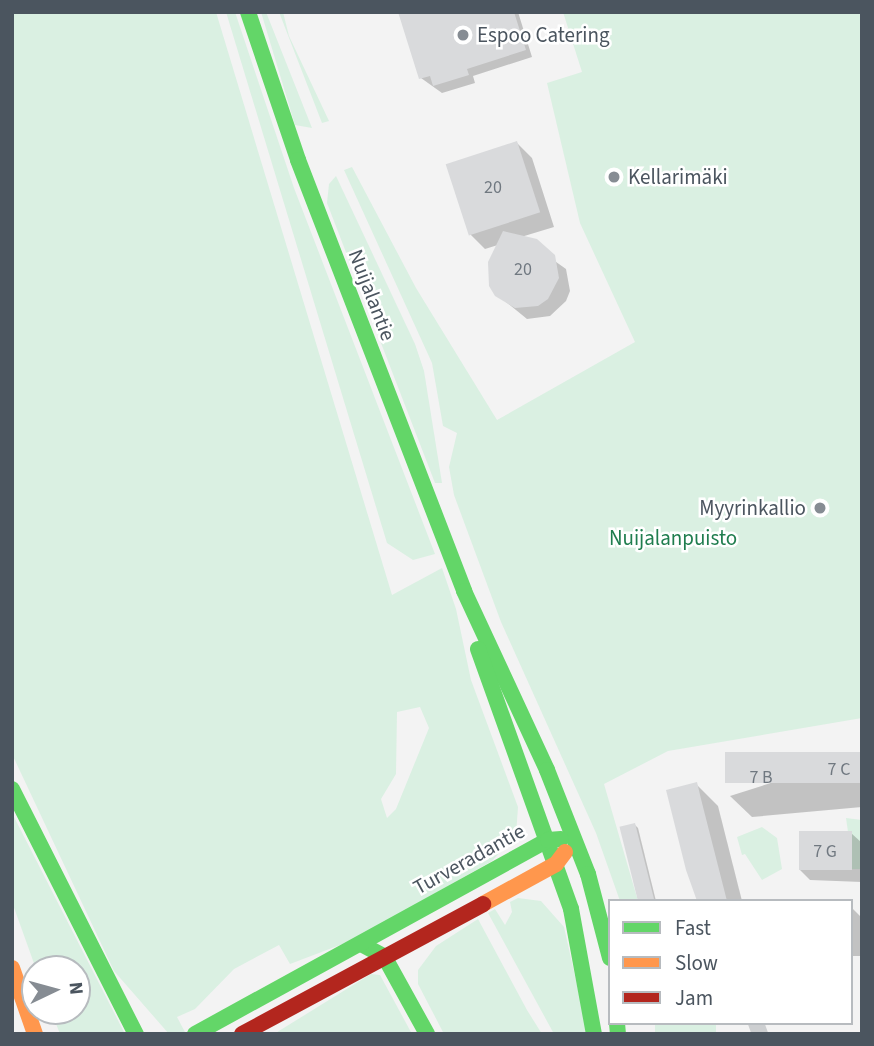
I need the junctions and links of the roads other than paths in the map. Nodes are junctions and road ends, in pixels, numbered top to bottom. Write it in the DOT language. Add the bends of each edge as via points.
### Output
graph roads {
  1 [pos="248,12"];
  2 [pos="464,592"];
  3 [pos="12,789"];
  4 [pos="574,839"];
  5 [pos="548,840"];
  6 [pos="556,864"];
  7 [pos="361,944"];
  8 [pos="608,948"];
  9 [pos="384,956"];
  10 [pos="12,968"];
  11 [pos="35,1034"];
  12 [pos="136,1034"];
  13 [pos="195,1034"];
  14 [pos="242,1034"];
  15 [pos="427,1034"];
  16 [pos="594,1034"];
  1 -- 2 [label="main road, Nuijalantie" via="298,160"];
  2 -- 4 [label="main road, Nuijalantie" via="489,639"];
  2 -- 5 [label="main road, Nuijalantie" via="472,632"];
  3 -- 12 [label="main road" via="47,866"];
  4 -- 5 [label="main road, Turveradantie"];
  4 -- 6 [label="main road"];
  4 -- 8 [label="main road, Nuijalantie"];
  5 -- 6 [label="main road, Nuijalantie"];
  5 -- 7 [label="main road, Turveradantie"];
  6 -- 9 [label="main road"];
  6 -- 16 [label="main road, Nuijalantie" via="583,957"];
  7 -- 9 [label="main road"];
  7 -- 13 [label="main road, Turveradantie"];
  9 -- 14 [label="main road"];
  9 -- 15 [label="main road"];
  10 -- 11 [label="main road"];
}
